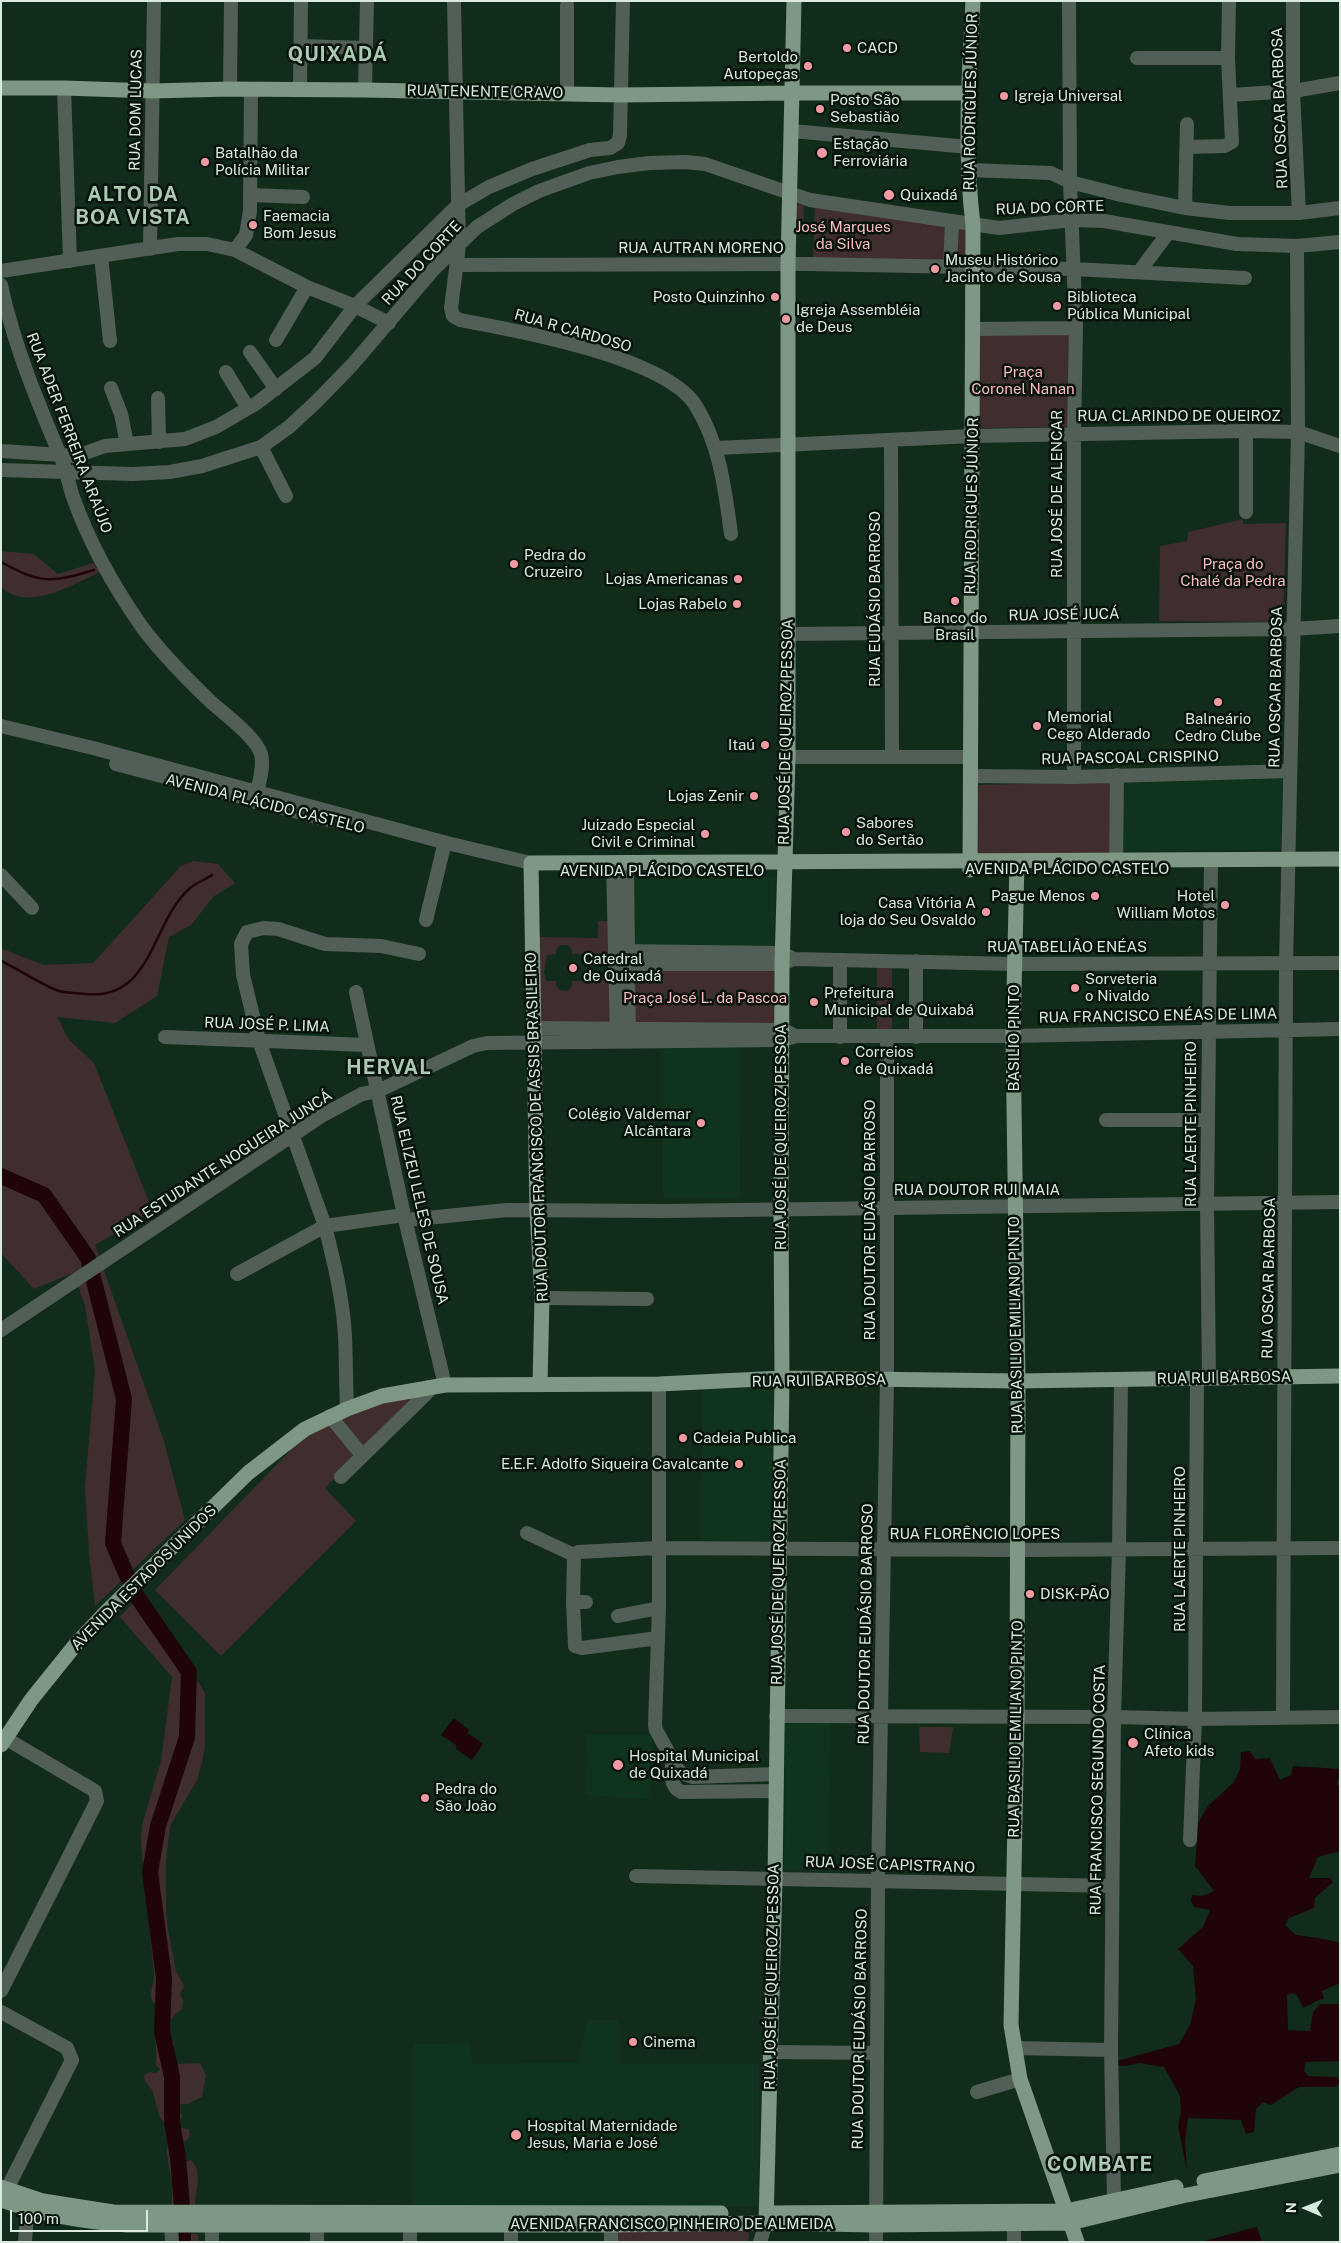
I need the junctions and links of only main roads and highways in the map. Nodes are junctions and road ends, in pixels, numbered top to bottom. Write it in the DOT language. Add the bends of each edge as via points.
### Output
graph roads {
  1 [pos="794,1"];
  2 [pos="973,1"];
  3 [pos="1,88"];
  4 [pos="792,93"];
  5 [pos="969,93"];
  6 [pos="1340,860"];
  7 [pos="1288,864"];
  8 [pos="784,866"];
  9 [pos="970,866"];
  10 [pos="1017,866"];
  11 [pos="531,867"];
  12 [pos="1340,868"];
  13 [pos="1015,1207"];
  14 [pos="1340,1376"];
  15 [pos="782,1378"];
  16 [pos="1018,1381"];
  17 [pos="540,1384"];
  18 [pos="305,1428"];
  19 [pos="3,1742"];
  20 [pos="1340,2154"];
  21 [pos="1340,2164"];
  22 [pos="1288,2169"];
  23 [pos="3,2192"];
  24 [pos="1152,2198"];
  25 [pos="1068,2217"];
  26 [pos="188,2218"];
  27 [pos="766,2218"];
  28 [pos="317,2219"];
  29 [pos="1077,2242"];
  1 -- 4 [label="main road, RUA JOSÉ DE QUEIROZ PESSOA"];
  2 -- 5 [label="main road, RUA RODRIGUES JÚNIOR"];
  3 -- 4 [label="main road, RUA TENENTE CRAVO" via="620,95"];
  4 -- 5 [label="main road, RUA TENENTE CRAVO"];
  4 -- 8 [label="main road, RUA JOSÉ DE QUEIROZ PESSOA" via="788,264 788,757"];
  5 -- 9 [label="main road, RUA RODRIGUES JÚNIOR" via="969,192 973,225"];
  6 -- 7 [label="main road, AVENIDA PLÁCIDO CASTELO"];
  7 -- 10 [label="main road, AVENIDA PLÁCIDO CASTELO"];
  7 -- 12 [label="main road, AVENIDA PLÁCIDO CASTELO"];
  8 -- 9 [label="main road, AVENIDA PLÁCIDO CASTELO"];
  8 -- 11 [label="main road, AVENIDA PLÁCIDO CASTELO"];
  8 -- 15 [label="main road, RUA JOSÉ DE QUEIROZ PESSOA" via="787,1036 780,1210"];
  9 -- 10 [label="main road, AVENIDA PLÁCIDO CASTELO"];
  10 -- 13 [label="main road, BASILIO PINTO" via="1013,1036"];
  11 -- 17 [label="main road, RUA DOUTOR FRANCISCO DE ASSIS BRASILEIRO" via="537,1210 542,1298"];
  13 -- 16 [label="main road, RUA BASILIO EMILIANO PINTO"];
  14 -- 16 [label="main road, RUA RUI BARBOSA"];
  15 -- 16 [label="main road, RUA RUI BARBOSA"];
  15 -- 17 [label="main road, RUA RUI BARBOSA" via="659,1384"];
  15 -- 27 [label="main road, RUA JOSÉ DE QUEIROZ PESSOA" via="775,1878"];
  16 -- 25 [label="main road, RUA BASILIO EMILIANO PINTO" via="1017,1717 1011,2025 1020,2079"];
  17 -- 18 [label="main road, RUA RUI BARBOSA" via="438,1386 382,1396"];
  18 -- 19 [label="main road, AVENIDA ESTADOS UNIDOS" via="248,1473 105,1613 52,1673"];
  20 -- 22 [label="main road, AVENIDA FRANCISCO PINHEIRO DE ALMEIDA"];
  21 -- 22 [label="main road, AVENIDA FRANCISCO PINHEIRO DE ALMEIDA"];
  22 -- 24 [label="main road, AVENIDA FRANCISCO PINHEIRO DE ALMEIDA"];
  23 -- 26 [label="main road, AVENIDA FRANCISCO PINHEIRO DE ALMEIDA" via="72,2207"];
  23 -- 26 [label="main road, AVENIDA FRANCISCO PINHEIRO DE ALMEIDA" via="27,2210 97,2223 171,2224"];
  24 -- 25 [label="main road, AVENIDA FRANCISCO PINHEIRO DE ALMEIDA"];
  24 -- 25 [label="main road, AVENIDA FRANCISCO PINHEIRO DE ALMEIDA" via="1114,2200"];
  25 -- 27 [label="main road, AVENIDA FRANCISCO PINHEIRO DE ALMEIDA"];
  25 -- 29 [label="main road, RUA BASILIO EMILIANO PINTO"];
  26 -- 28 [label="main road, AVENIDA FRANCISCO PINHEIRO DE ALMEIDA"];
  26 -- 28 [label="main road, AVENIDA FRANCISCO PINHEIRO DE ALMEIDA" via="212,2224"];
  27 -- 28 [label="main road, AVENIDA FRANCISCO PINHEIRO DE ALMEIDA"];
}
